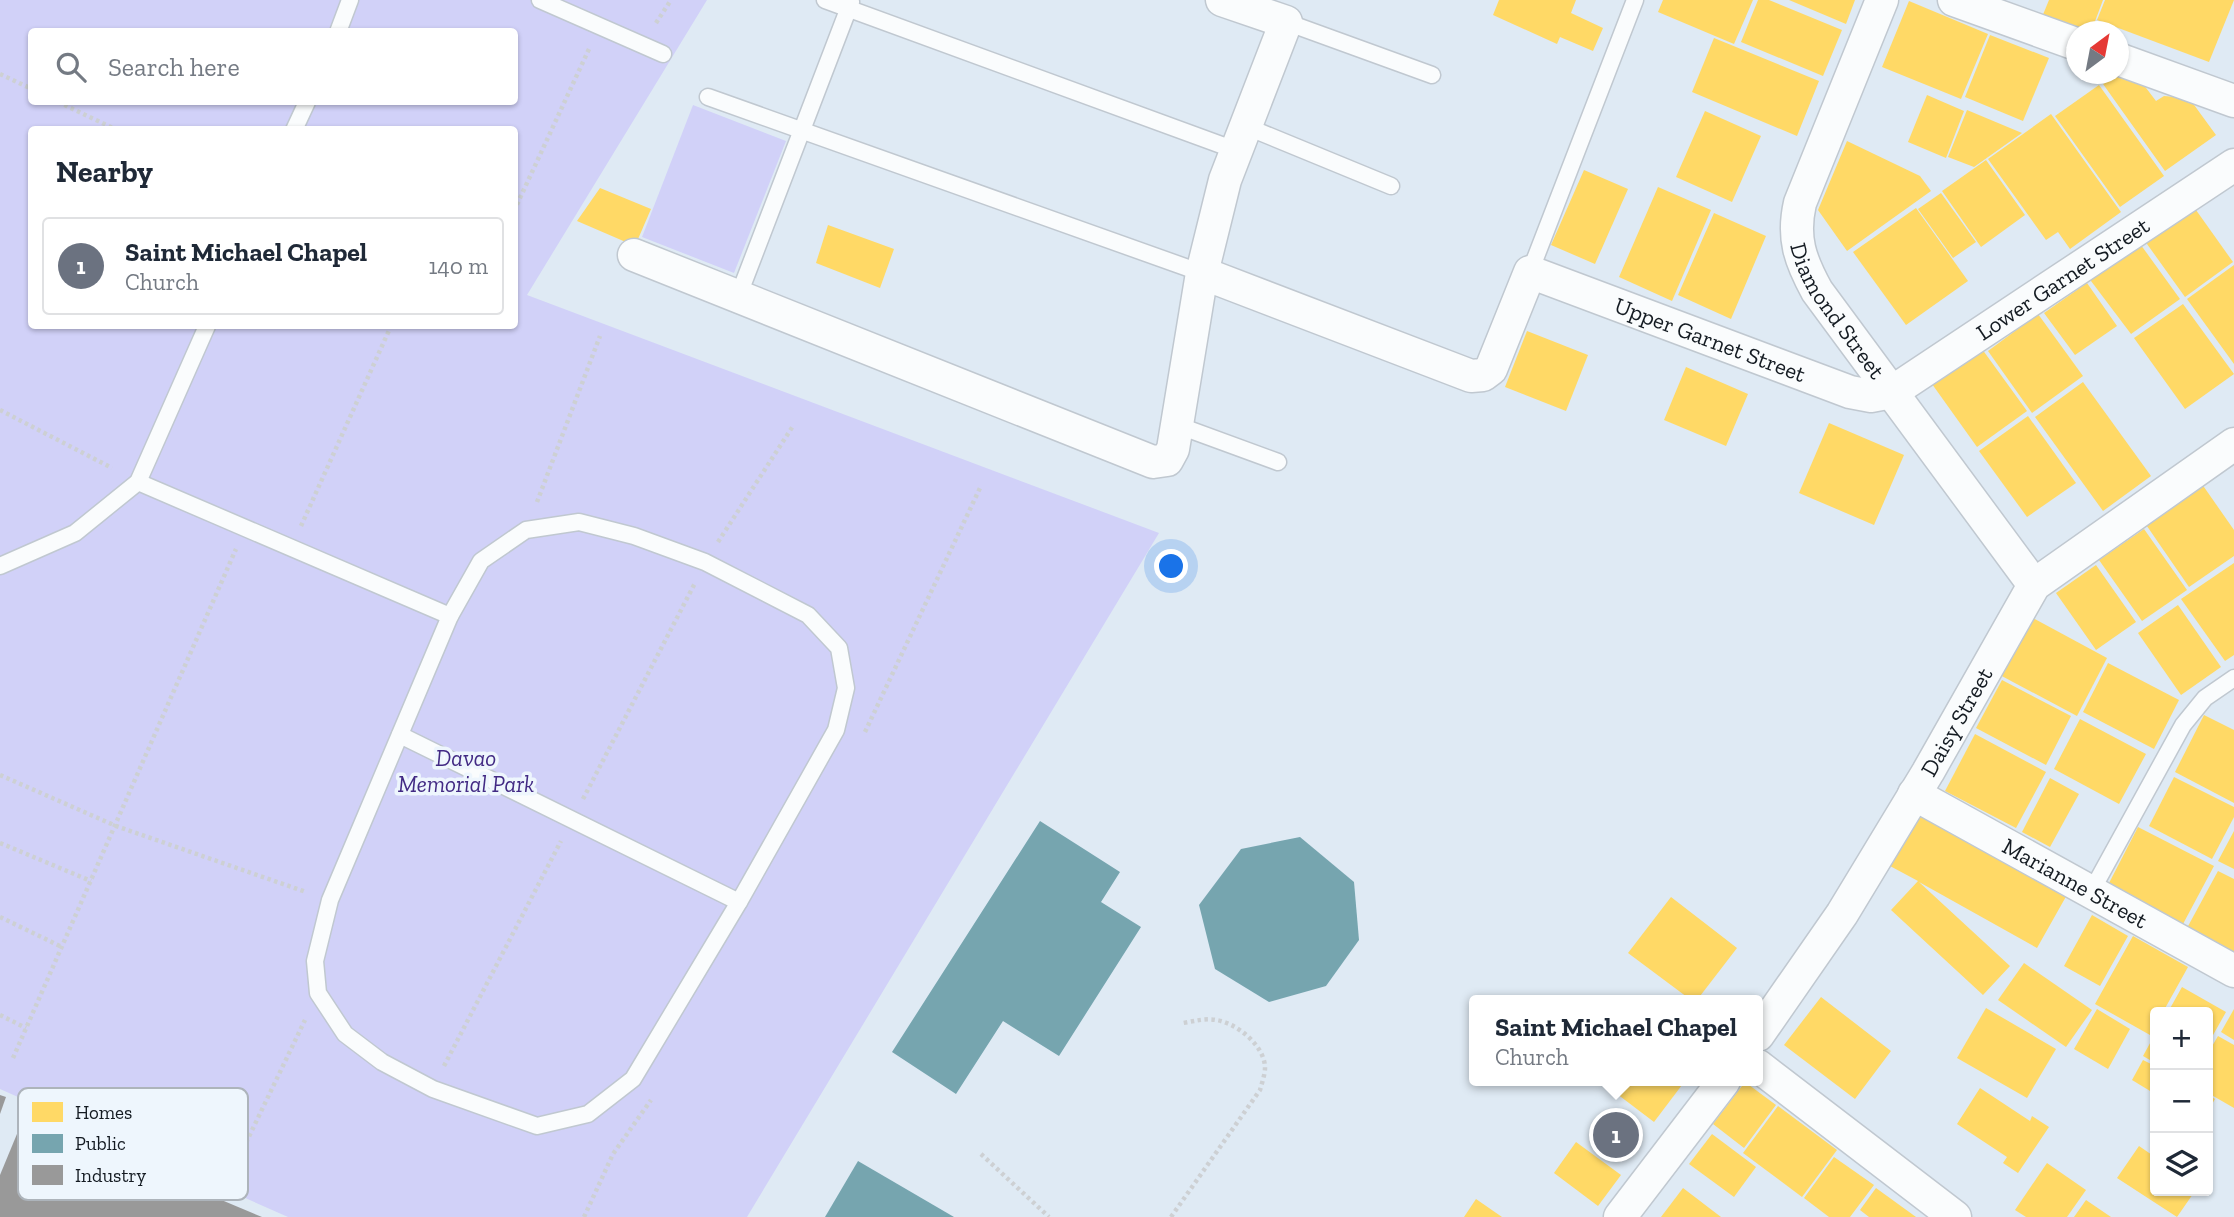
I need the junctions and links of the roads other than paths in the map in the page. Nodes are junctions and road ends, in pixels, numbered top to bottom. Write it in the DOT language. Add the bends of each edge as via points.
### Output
graph roads {
  1 [pos="350,0"];
  2 [pos="540,0"];
  3 [pos="825,0"];
  4 [pos="1222,0"];
  5 [pos="1635,0"];
  6 [pos="1882,0"];
  7 [pos="1954,0"];
  8 [pos="850,4"];
  9 [pos="1286,22"];
  10 [pos="340,28"];
  11 [pos="2066,40"];
  12 [pos="663,54"];
  13 [pos="2129,63"];
  14 [pos="1432,75"];
  15 [pos="708,97"];
  16 [pos="2234,101"];
  17 [pos="306,105"];
  18 [pos="296,126"];
  19 [pos="802,130"];
  20 [pos="1240,138"];
  21 [pos="2234,165"];
  22 [pos="1391,186"];
  23 [pos="634,255"];
  24 [pos="1530,272"];
  25 [pos="1202,273"];
  26 [pos="738,297"];
  27 [pos="205,329"];
  28 [pos="1892,392"];
  29 [pos="1177,425"];
  30 [pos="2234,444"];
  31 [pos="1278,461"];
  32 [pos="138,482"];
  33 [pos="0,566"];
  34 [pos="2034,585"];
  35 [pos="450,616"];
  36 [pos="2234,678"];
  37 [pos="400,735"];
  38 [pos="1914,794"];
  39 [pos="2091,892"];
  40 [pos="739,902"];
  41 [pos="2234,971"];
  42 [pos="1763,1028"];
  43 [pos="1763,1070"];
  44 [pos="1720,1086"];
  45 [pos="1620,1217"];
  46 [pos="1955,1217"];
  1 -- 10 [label="lane"];
  2 -- 12 [label="lane"];
  3 -- 8 [label="lane"];
  4 -- 9 [label="street"];
  5 -- 24 [label="lane"];
  6 -- 28 [label="street, Diamond Street" via="1795,223 1803,267"];
  7 -- 11 [label="street"];
  8 -- 19 [label="lane"];
  8 -- 20 [label="lane"];
  9 -- 14 [label="lane"];
  9 -- 20 [label="street"];
  13 -- 16 [label="street"];
  15 -- 19 [label="lane"];
  17 -- 18 [label="lane"];
  19 -- 25 [label="lane"];
  19 -- 26 [label="lane"];
  20 -- 22 [label="lane"];
  20 -- 25 [label="street"];
  21 -- 28 [label="street, Lower Garnet Street"];
  23 -- 26 [label="street"];
  24 -- 25 [label="street" via="1491,369 1483,376 1471,376"];
  24 -- 28 [label="street, Upper Garnet Street" via="1862,396"];
  25 -- 29 [label="street"];
  26 -- 29 [label="street" via="1153,462 1171,456"];
  27 -- 32 [label="lane"];
  28 -- 34 [label="street, Diamond Street"];
  29 -- 31 [label="lane"];
  30 -- 34 [label="street, Daisy Street"];
  32 -- 33 [label="lane" via="75,533"];
  32 -- 35 [label="lane"];
  34 -- 38 [label="street, Daisy Street"];
  35 -- 37 [label="lane"];
  35 -- 40 [label="lane" via="481,561 526,530 579,522 635,536 705,562 808,615 839,648 846,688 836,730"];
  36 -- 39 [label="lane" via="2205,698 2183,725"];
  37 -- 40 [label="lane"];
  37 -- 40 [label="lane" via="330,900 315,961 318,993 345,1034 382,1062 433,1089 537,1126 588,1114 633,1079"];
  38 -- 39 [label="street, Marianne Street"];
  38 -- 42 [label="street, Daisy Street" via="1842,914"];
  39 -- 41 [label="street, Marianne Street"];
  43 -- 46 [label="street"];
  44 -- 45 [label="street"];
}
